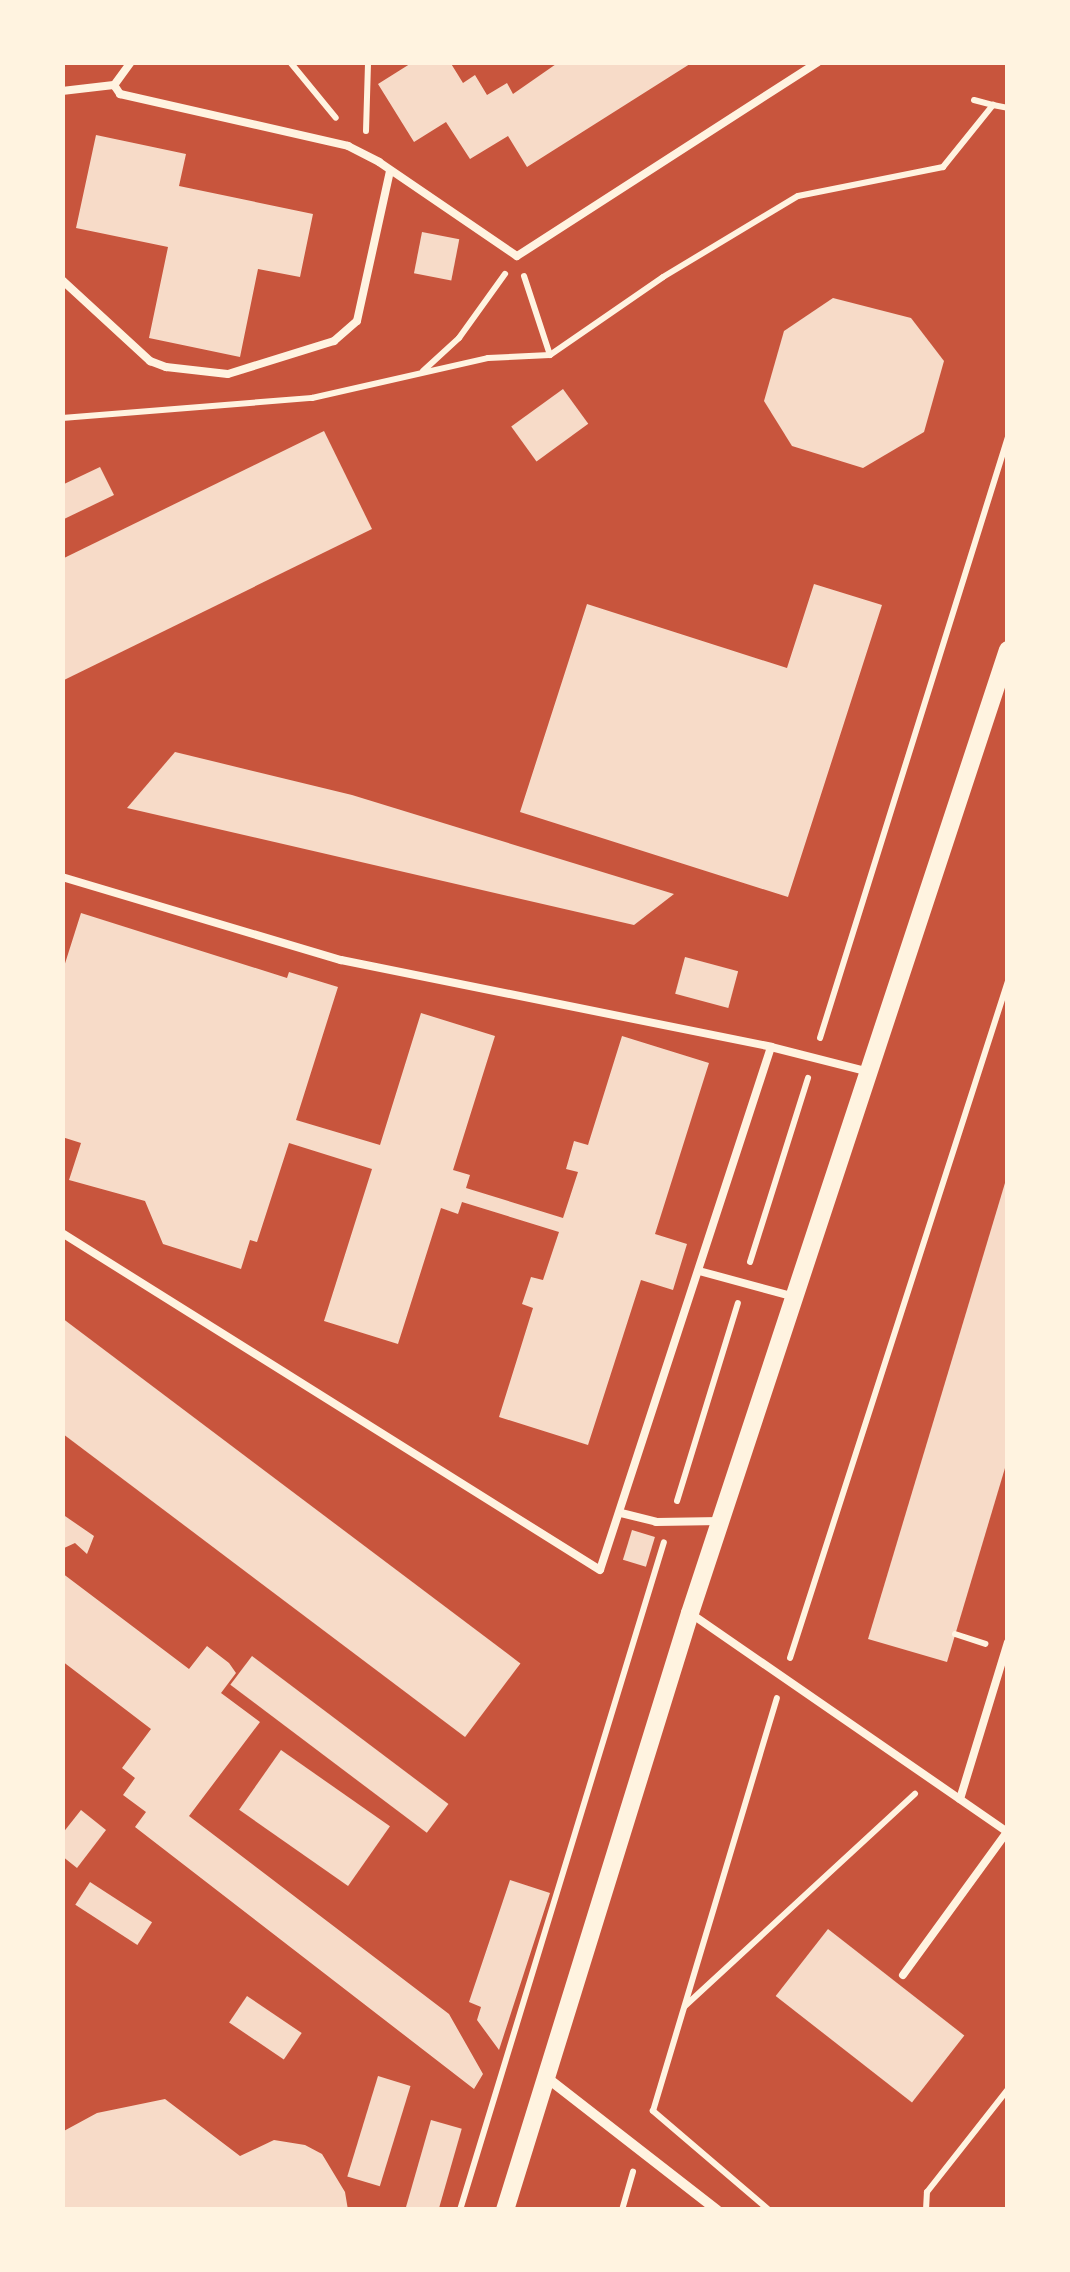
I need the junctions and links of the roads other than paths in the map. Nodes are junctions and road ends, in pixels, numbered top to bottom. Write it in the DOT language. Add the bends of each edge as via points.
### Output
graph roads {
  1 [pos="132,62"];
  2 [pos="818,62"];
  3 [pos="114,84"];
  4 [pos="62,90"];
  5 [pos="390,171"];
  6 [pos="62,280"];
  7 [pos="1008,650"];
  8 [pos="62,877"];
  9 [pos="771,1047"];
  10 [pos="866,1071"];
  11 [pos="62,1233"];
  12 [pos="699,1271"];
  13 [pos="795,1297"];
  14 [pos="621,1514"];
  15 [pos="720,1521"];
  16 [pos="690,1613"];
  17 [pos="1008,1642"];
  18 [pos="960,1799"];
  19 [pos="1007,1832"];
  20 [pos="903,1975"];
  21 [pos="546,2076"];
  22 [pos="505,2210"];
  23 [pos="717,2210"];
  1 -- 3 [label="lane"];
  2 -- 5 [label="lane" via="517,256"];
  3 -- 4 [label="lane"];
  3 -- 5 [label="lane" via="120,94 365,153"];
  5 -- 6 [label="lane" via="357,322 334,341 228,374 166,368"];
  7 -- 10 [label="street"];
  8 -- 9 [label="lane" via="341,960"];
  9 -- 10 [label="lane"];
  9 -- 12 [label="lane"];
  10 -- 13 [label="street"];
  11 -- 14 [label="lane" via="600,1570"];
  12 -- 13 [label="lane"];
  12 -- 14 [label="lane"];
  13 -- 15 [label="street"];
  14 -- 15 [label="lane"];
  15 -- 16 [label="street"];
  16 -- 18 [label="lane"];
  16 -- 21 [label="street"];
  17 -- 18 [label="lane"];
  18 -- 19 [label="lane"];
  19 -- 20 [label="lane"];
  21 -- 22 [label="street"];
  21 -- 23 [label="street"];
}
